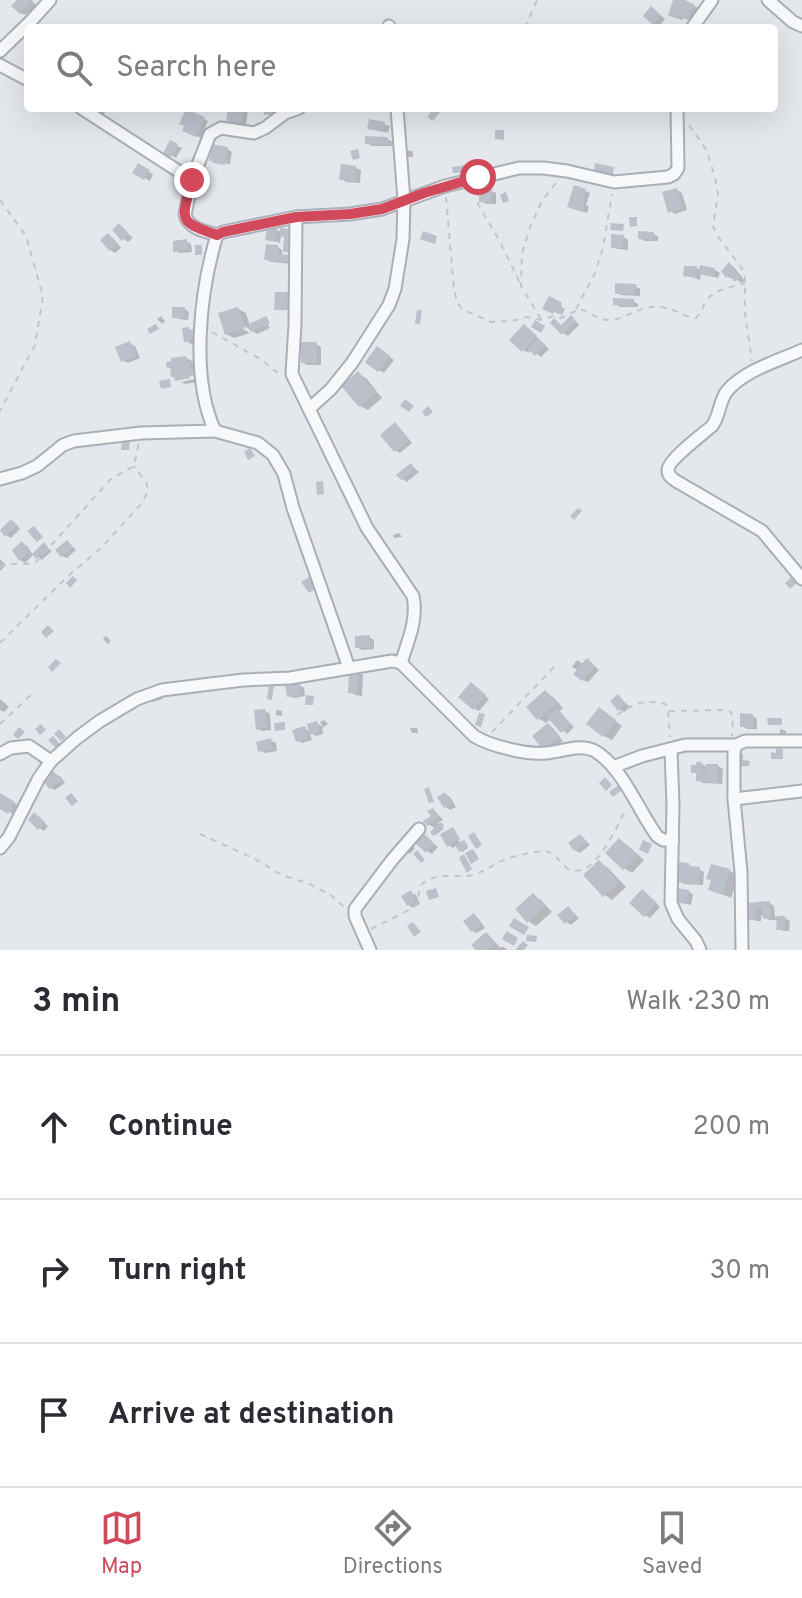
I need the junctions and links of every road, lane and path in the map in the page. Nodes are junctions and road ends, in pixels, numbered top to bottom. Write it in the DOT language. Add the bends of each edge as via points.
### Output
graph roads {
  1 [pos="50,0"];
  2 [pos="537,0"];
  3 [pos="712,0"];
  4 [pos="768,0"];
  5 [pos="28,24"];
  6 [pos="527,24"];
  7 [pos="695,24"];
  8 [pos="802,26"];
  9 [pos="24,28"];
  10 [pos="0,51"];
  11 [pos="0,65"];
  12 [pos="24,78"];
  13 [pos="87,112"];
  14 [pos="288,112"];
  15 [pos="397,112"];
  16 [pos="677,112"];
  17 [pos="679,112"];
  18 [pos="567,171"];
  19 [pos="478,177"];
  20 [pos="192,180"];
  21 [pos="614,182"];
  22 [pos="445,186"];
  23 [pos="0,200"];
  24 [pos="404,200"];
  25 [pos="296,217"];
  26 [pos="217,235"];
  27 [pos="745,283"];
  28 [pos="521,286"];
  29 [pos="576,310"];
  30 [pos="542,320"];
  31 [pos="200,326"];
  32 [pos="802,350"];
  33 [pos="755,371"];
  34 [pos="292,374"];
  35 [pos="309,409"];
  36 [pos="0,411"];
  37 [pos="215,431"];
  38 [pos="141,433"];
  39 [pos="134,466"];
  40 [pos="0,479"];
  41 [pos="0,567"];
  42 [pos="802,579"];
  43 [pos="0,643"];
  44 [pos="401,663"];
  45 [pos="555,666"];
  46 [pos="349,668"];
  47 [pos="34,692"];
  48 [pos="669,711"];
  49 [pos="617,715"];
  50 [pos="0,724"];
  51 [pos="802,741"];
  52 [pos="482,742"];
  53 [pos="734,745"];
  54 [pos="671,750"];
  55 [pos="0,754"];
  56 [pos="51,761"];
  57 [pos="613,767"];
  58 [pos="802,791"];
  59 [pos="632,796"];
  60 [pos="734,799"];
  61 [pos="419,829"];
  62 [pos="4,834"];
  63 [pos="200,834"];
  64 [pos="673,840"];
  65 [pos="0,848"];
  66 [pos="355,916"];
  67 [pos="363,933"];
  68 [pos="370,950"];
  69 [pos="700,950"];
  70 [pos="742,950"];
  1 -- 5 [label="street"];
  2 -- 6 [label="path"];
  3 -- 7 [label="street"];
  4 -- 8 [label="street"];
  9 -- 10 [label="street"];
  11 -- 12 [label="street"];
  13 -- 20 [label="street"];
  14 -- 20 [label="street" via="254,133 215,130"];
  15 -- 24 [label="street"];
  16 -- 21 [label="street" via="679,159 674,174"];
  17 -- 27 [label="path" via="706,149 718,195 713,226 741,267"];
  18 -- 19 [label="street" via="519,168"];
  18 -- 21 [label="street"];
  18 -- 28 [label="path" via="551,187 531,225 522,253"];
  19 -- 22 [label="street"];
  19 -- 28 [label="path" via="478,204"];
  20 -- 26 [label="street" via="186,220"];
  21 -- 29 [label="path" via="603,248"];
  22 -- 24 [label="street"];
  22 -- 30 [label="path" via="454,289 462,309 491,322"];
  23 -- 36 [label="path" via="26,236 43,296 35,345"];
  24 -- 25 [label="street" via="365,212"];
  24 -- 35 [label="street" via="400,268 389,305 352,363"];
  25 -- 26 [label="street"];
  25 -- 34 [label="street"];
  26 -- 31 [label="street"];
  27 -- 29 [label="path" via="715,293 696,318 657,306 611,321"];
  27 -- 33 [label="path"];
  28 -- 30 [label="path"];
  29 -- 30 [label="path"];
  31 -- 34 [label="path" via="275,371"];
  31 -- 37 [label="street" via="203,395"];
  32 -- 33 [label="street"];
  33 -- 42 [label="street" via="727,391 717,419 672,462 669,476 762,531"];
  34 -- 35 [label="street"];
  35 -- 44 [label="street" via="367,528 413,596 415,621"];
  37 -- 38 [label="street"];
  37 -- 46 [label="street" via="258,443 284,474"];
  38 -- 39 [label="path"];
  38 -- 40 [label="street" via="74,441 37,466"];
  39 -- 41 [label="path" via="111,479 33,564"];
  39 -- 43 [label="path" via="148,489 141,504"];
  44 -- 46 [label="street"];
  44 -- 52 [label="street"];
  45 -- 52 [label="path"];
  46 -- 56 [label="street" via="148,694 100,721"];
  47 -- 50 [label="path"];
  48 -- 49 [label="path" via="665,704 641,702"];
  48 -- 53 [label="path" via="731,712"];
  48 -- 54 [label="path"];
  51 -- 53 [label="street"];
  52 -- 57 [label="street" via="545,753 585,747"];
  53 -- 54 [label="street"];
  53 -- 60 [label="street"];
  54 -- 57 [label="street"];
  54 -- 64 [label="street"];
  55 -- 56 [label="street" via="29,746"];
  56 -- 62 [label="street"];
  57 -- 59 [label="street"];
  58 -- 60 [label="street"];
  59 -- 64 [label="street" via="657,836"];
  59 -- 67 [label="path" via="610,841 584,870 568,868 552,853 540,851 475,874 428,879 411,909"];
  60 -- 70 [label="street"];
  61 -- 66 [label="street" via="358,902"];
  62 -- 65 [label="street"];
  63 -- 66 [label="path" via="310,884"];
  64 -- 69 [label="street" via="671,903"];
  66 -- 67 [label="street"];
  67 -- 68 [label="street"];
}
